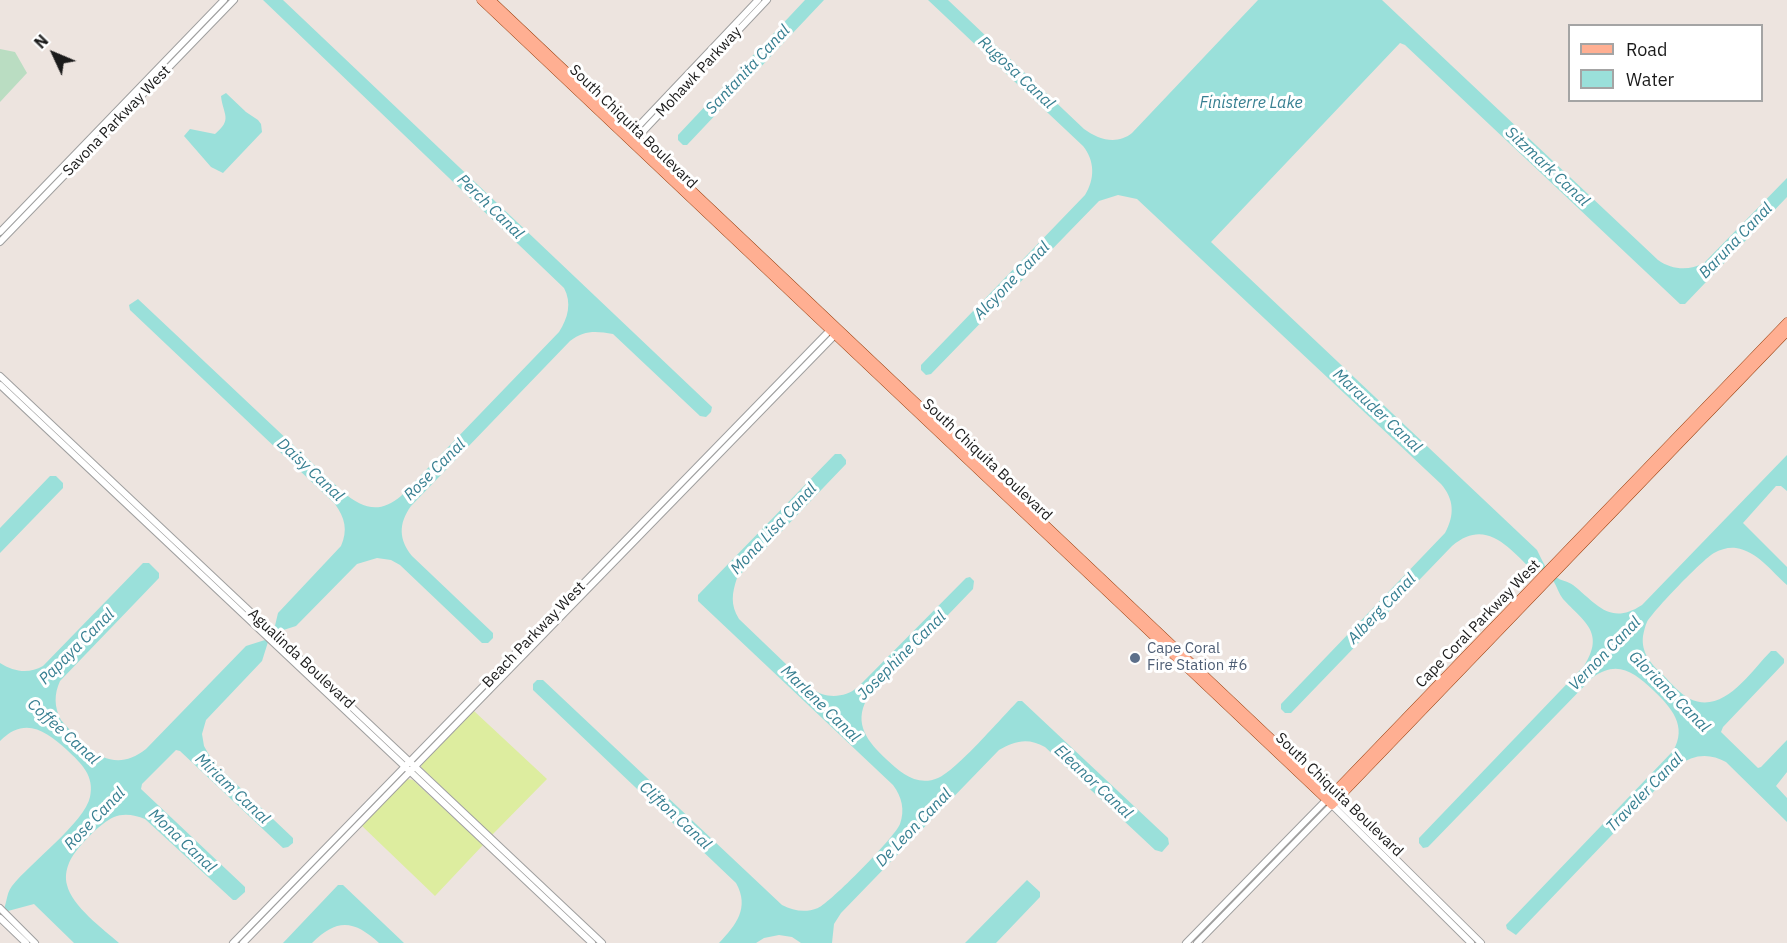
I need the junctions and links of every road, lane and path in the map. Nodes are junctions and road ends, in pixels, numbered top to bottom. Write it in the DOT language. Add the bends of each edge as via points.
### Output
graph roads {
  1 [pos="224,0"];
  2 [pos="234,0"];
  3 [pos="481,0"];
  4 [pos="491,0"];
  5 [pos="758,0"];
  6 [pos="767,0"];
  7 [pos="631,139"];
  8 [pos="0,232"];
  9 [pos="0,242"];
  10 [pos="1787,322"];
  11 [pos="1787,327"];
  12 [pos="835,331"];
  13 [pos="1785,334"];
  14 [pos="1774,336"];
  15 [pos="0,376"];
  16 [pos="1745,376"];
  17 [pos="0,386"];
  18 [pos="1556,567"];
  19 [pos="1543,580"];
  20 [pos="265,631"];
  21 [pos="1486,634"];
  22 [pos="1458,674"];
  23 [pos="1420,703"];
  24 [pos="1391,743"];
  25 [pos="410,767"];
  26 [pos="1331,800"];
  27 [pos="1276,851"];
  28 [pos="1262,876"];
  29 [pos="1250,877"];
  30 [pos="1,908"];
  31 [pos="1232,908"];
  32 [pos="0,918"];
  33 [pos="8,920"];
  34 [pos="26,943"];
  35 [pos="35,943"];
  36 [pos="233,943"];
  37 [pos="243,943"];
  38 [pos="592,943"];
  39 [pos="602,943"];
  40 [pos="1186,943"];
  41 [pos="1197,943"];
  42 [pos="1471,943"];
  43 [pos="1481,943"];
  1 -- 8 [label="street, Savona Parkway West"];
  2 -- 9 [label="street, Savona Parkway West"];
  3 -- 7 [label="main road, South Chiquita Boulevard"];
  4 -- 7 [label="main road, South Chiquita Boulevard"];
  5 -- 7 [label="street, Mohawk Parkway"];
  6 -- 7 [label="street, Mohawk Parkway"];
  7 -- 12 [label="main road, South Chiquita Boulevard"];
  10 -- 14 [label="main road, Cape Coral Parkway West"];
  11 -- 13 [label="main road, Cape Coral Parkway West"];
  12 -- 25 [label="street, Beach Parkway West"];
  12 -- 26 [label="main road, South Chiquita Boulevard"];
  13 -- 16 [label="main road, Cape Coral Parkway West"];
  14 -- 16 [label="main road"];
  14 -- 18 [label="main road, Cape Coral Parkway West"];
  15 -- 20 [label="street, Agualinda Boulevard"];
  16 -- 18 [label="main road, Cape Coral Parkway West"];
  17 -- 20 [label="street, Agualinda Boulevard"];
  18 -- 19 [label="main road, Cape Coral Parkway West"];
  19 -- 21 [label="main road, Cape Coral Parkway West"];
  19 -- 22 [label="main road, Cape Coral Parkway West"];
  20 -- 25 [label="street, Agualinda Boulevard"];
  21 -- 22 [label="main road" via="1487,639"];
  21 -- 23 [label="main road, Cape Coral Parkway West"];
  22 -- 24 [label="main road, Cape Coral Parkway West"];
  23 -- 24 [label="main road" via="1392,736"];
  23 -- 26 [label="main road, Cape Coral Parkway West"];
  24 -- 26 [label="main road, Cape Coral Parkway West"];
  25 -- 36 [label="street, Beach Parkway West"];
  25 -- 37 [label="street, Beach Parkway West"];
  25 -- 38 [label="street, Agualinda Boulevard"];
  25 -- 39 [label="street, Agualinda Boulevard"];
  26 -- 27 [label="street, Cape Coral Parkway West"];
  26 -- 28 [label="street, Cape Coral Parkway West"];
  26 -- 42 [label="street, South Chiquita Boulevard"];
  26 -- 43 [label="street, South Chiquita Boulevard"];
  27 -- 28 [label="street"];
  27 -- 29 [label="street, Cape Coral Parkway West"];
  28 -- 31 [label="street, Cape Coral Parkway West"];
  29 -- 31 [label="street" via="1231,902"];
  29 -- 40 [label="street, Cape Coral Parkway West"];
  30 -- 33 [label="street"];
  31 -- 41 [label="street, Cape Coral Parkway West"];
  32 -- 33 [label="street"];
  33 -- 34 [label="street"];
  33 -- 35 [label="street"];
}
